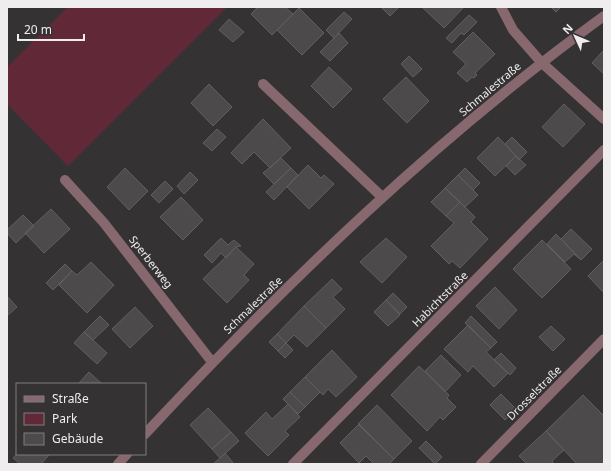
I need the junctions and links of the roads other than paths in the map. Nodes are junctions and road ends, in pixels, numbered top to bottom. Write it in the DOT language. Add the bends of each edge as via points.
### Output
graph roads {
  1 [pos="501,7"];
  2 [pos="604,16"];
  3 [pos="541,62"];
  4 [pos="262,84"];
  5 [pos="604,119"];
  6 [pos="604,150"];
  7 [pos="65,180"];
  8 [pos="382,197"];
  9 [pos="604,340"];
  10 [pos="212,362"];
  11 [pos="146,433"];
  12 [pos="126,455"];
  13 [pos="118,464"];
  14 [pos="293,464"];
  15 [pos="481,464"];
  1 -- 3 [label="street" via="512,30"];
  2 -- 3 [label="street, Schmalestraße"];
  3 -- 5 [label="street"];
  3 -- 8 [label="street, Schmalestraße"];
  4 -- 8 [label="street"];
  6 -- 14 [label="street, Habichtstraße"];
  7 -- 10 [label="street, Sperberweg" via="104,222"];
  8 -- 10 [label="street, Schmalestraße"];
  9 -- 15 [label="street, Drosselstraße"];
  10 -- 11 [label="street, Schmalestraße"];
  12 -- 13 [label="street"];
}
